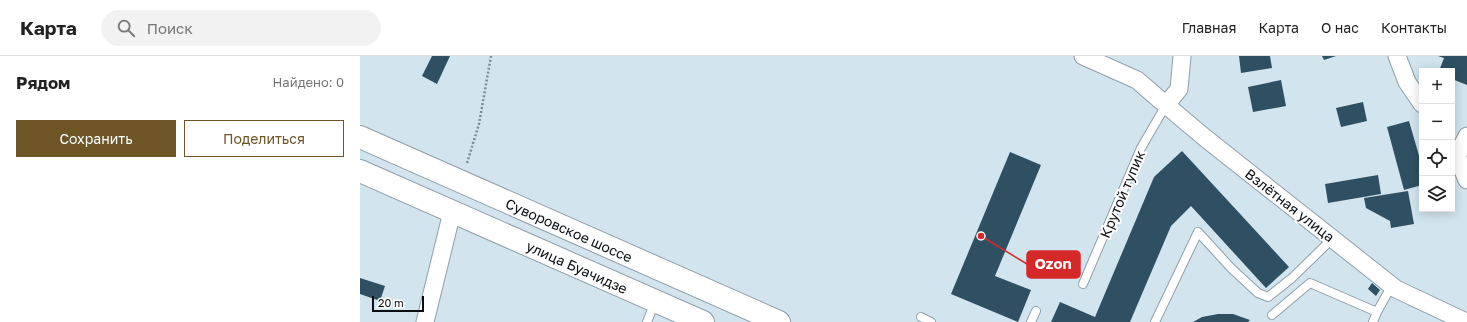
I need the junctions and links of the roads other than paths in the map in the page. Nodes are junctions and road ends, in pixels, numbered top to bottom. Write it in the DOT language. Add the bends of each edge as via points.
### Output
graph roads {
  1 [pos="1083,56"];
  2 [pos="1182,56"];
  3 [pos="1397,56"];
  4 [pos="1419,100"];
  5 [pos="1166,106"];
  6 [pos="1467,136"];
  7 [pos="360,137"];
  8 [pos="1455,152"];
  9 [pos="360,170"];
  10 [pos="1467,180"];
  11 [pos="452,212"];
  12 [pos="1332,239"];
  13 [pos="1083,284"];
  14 [pos="1392,285"];
  15 [pos="655,301"];
  16 [pos="1036,310"];
  17 [pos="1377,312"];
  18 [pos="1272,315"];
  19 [pos="921,317"];
  20 [pos="425,322"];
  21 [pos="647,322"];
  22 [pos="703,322"];
  23 [pos="779,322"];
  24 [pos="931,322"];
  25 [pos="1031,322"];
  26 [pos="1155,322"];
  27 [pos="1373,322"];
  28 [pos="1466,322"];
  1 -- 5 [label="street, Взлётная улица" via="1137,80"];
  2 -- 5 [label="street" via="1179,88"];
  3 -- 4 [label="street" via="1407,82"];
  5 -- 12 [label="street, Взлётная улица"];
  5 -- 13 [label="lane, Крутой тупик" via="1141,148"];
  6 -- 8 [label="street"];
  7 -- 23 [label="main road, Суворовское шоссе"];
  8 -- 10 [label="street"];
  9 -- 11 [label="main road"];
  11 -- 15 [label="main road, улица Буачидзе"];
  11 -- 20 [label="street"];
  12 -- 14 [label="street, Взлётная улица"];
  12 -- 26 [label="lane" via="1292,278 1268,297 1258,293 1232,269 1198,232"];
  14 -- 17 [label="lane"];
  14 -- 28 [label="street, Взлётная улица"];
  15 -- 21 [label="lane"];
  15 -- 22 [label="main road, улица Буачидзе"];
  16 -- 25 [label="lane"];
  17 -- 18 [label="lane" via="1310,283"];
  17 -- 27 [label="lane"];
  19 -- 24 [label="lane"];
}
